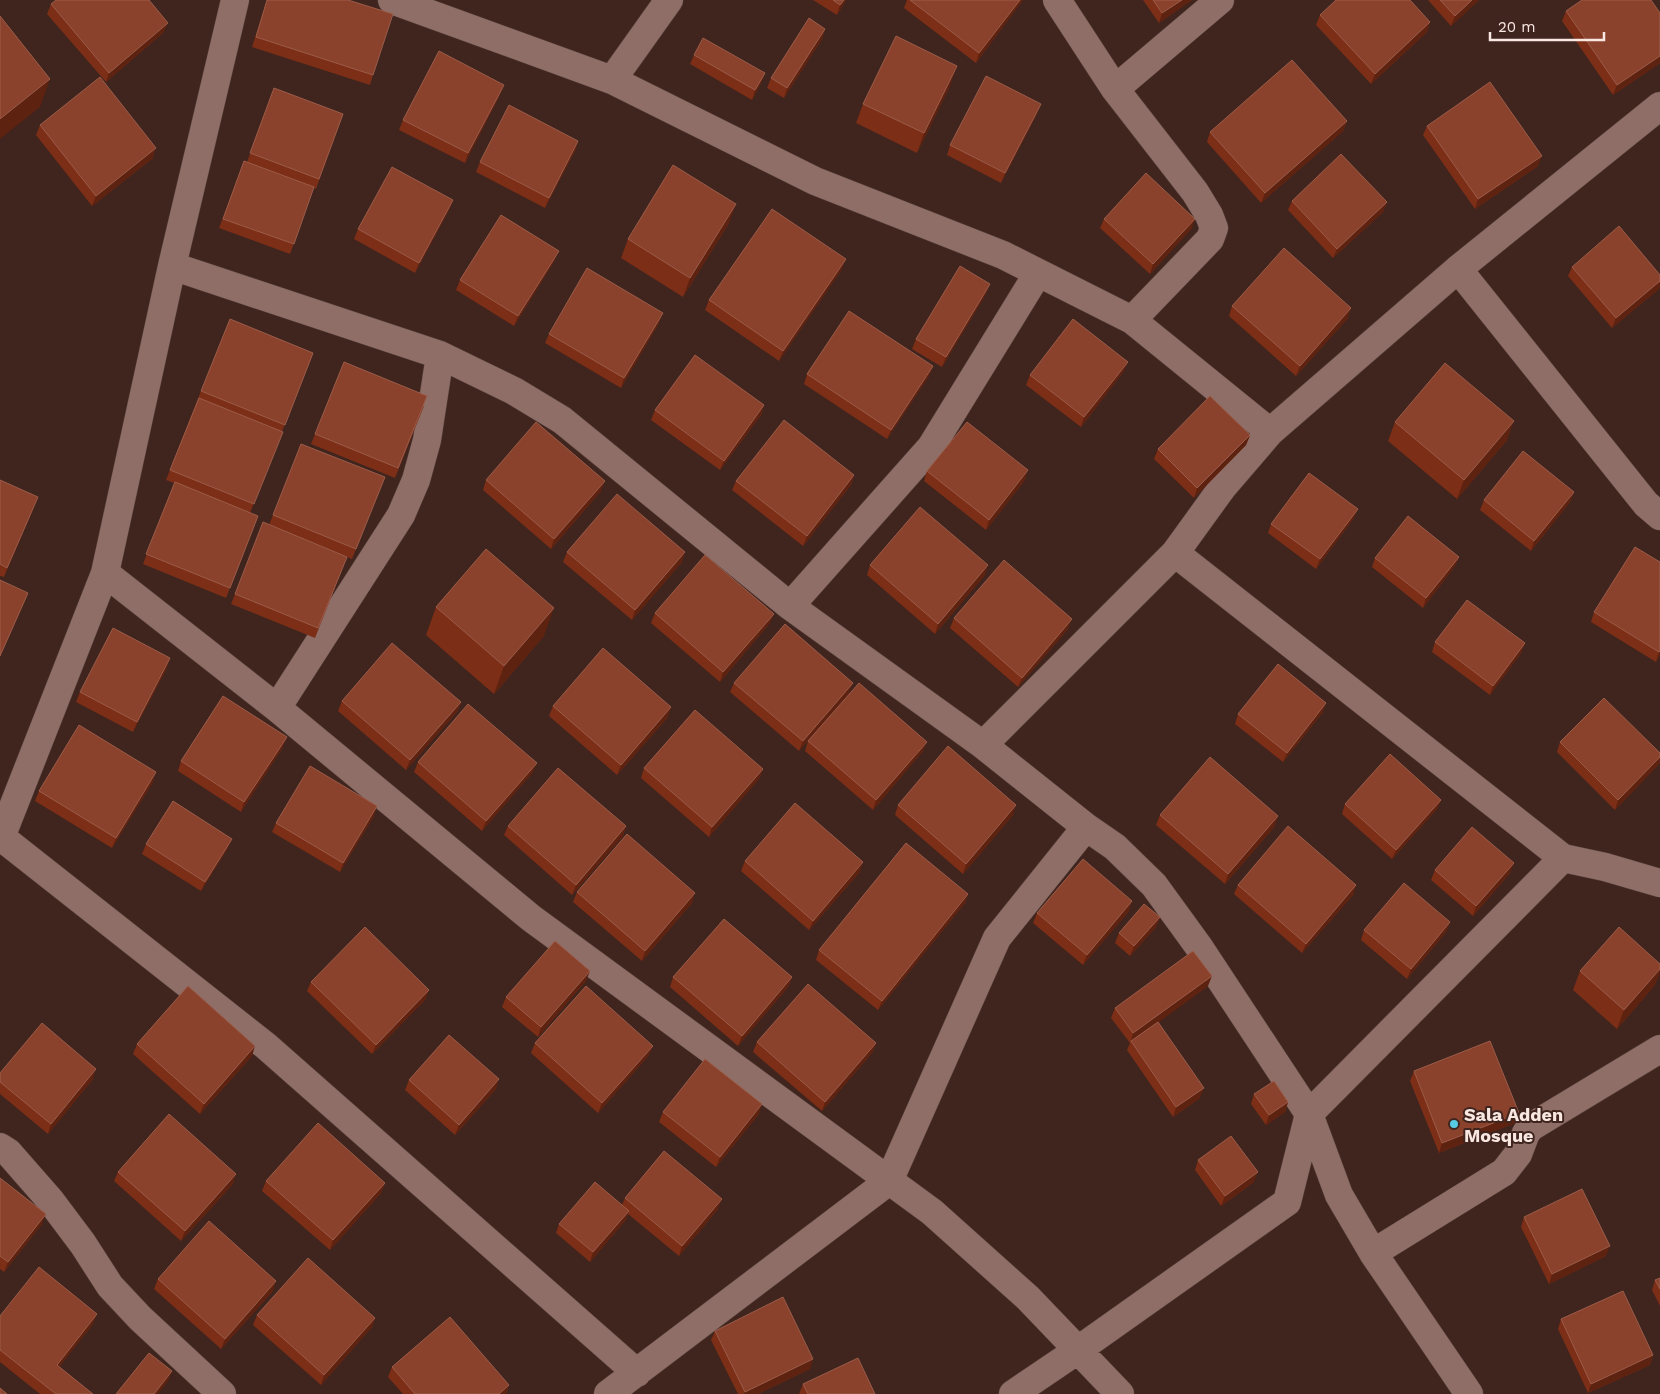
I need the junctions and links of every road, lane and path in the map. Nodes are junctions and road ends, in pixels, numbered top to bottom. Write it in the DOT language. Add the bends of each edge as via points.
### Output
graph roads {
  1 [pos="235,0"];
  2 [pos="392,0"];
  3 [pos="669,0"];
  4 [pos="1057,0"];
  5 [pos="1220,0"];
  6 [pos="612,80"];
  7 [pos="1116,89"];
  8 [pos="1660,106"];
  9 [pos="172,266"];
  10 [pos="1458,269"];
  11 [pos="1038,273"];
  12 [pos="1132,320"];
  13 [pos="440,355"];
  14 [pos="1270,432"];
  15 [pos="1655,504"];
  16 [pos="1175,553"];
  17 [pos="105,573"];
  18 [pos="790,606"];
  19 [pos="277,708"];
  20 [pos="983,745"];
  21 [pos="1086,827"];
  22 [pos="0,838"];
  23 [pos="1563,858"];
  24 [pos="1660,883"];
  25 [pos="1660,1049"];
  26 [pos="1309,1114"];
  27 [pos="0,1147"];
  28 [pos="890,1180"];
  29 [pos="1373,1253"];
  30 [pos="1078,1350"];
  31 [pos="637,1373"];
  32 [pos="222,1394"];
  33 [pos="608,1394"];
  34 [pos="1013,1394"];
  35 [pos="1120,1394"];
  36 [pos="1468,1394"];
  1 -- 9 [label="street"];
  2 -- 6 [label="street"];
  3 -- 6 [label="street"];
  4 -- 7 [label="street"];
  5 -- 7 [label="street"];
  6 -- 11 [label="street" via="815,181 1004,255"];
  7 -- 12 [label="street" via="1195,192 1210,215 1214,228 1210,239"];
  8 -- 10 [label="street"];
  9 -- 13 [label="street"];
  9 -- 17 [label="street"];
  10 -- 14 [label="street"];
  10 -- 15 [label="street"];
  11 -- 12 [label="street"];
  11 -- 18 [label="street" via="931,447"];
  12 -- 14 [label="street"];
  13 -- 18 [label="street" via="514,391 562,420"];
  13 -- 19 [label="street" via="427,440 416,480 401,514"];
  14 -- 16 [label="street" via="1222,488"];
  16 -- 20 [label="street"];
  16 -- 23 [label="street"];
  17 -- 19 [label="street"];
  17 -- 22 [label="street"];
  18 -- 20 [label="street"];
  19 -- 28 [label="street" via="531,918"];
  20 -- 21 [label="street"];
  21 -- 26 [label="street" via="1115,847 1154,885 1199,947"];
  21 -- 28 [label="street" via="997,938"];
  22 -- 31 [label="street" via="266,1046"];
  23 -- 24 [label="street"];
  23 -- 26 [label="street"];
  25 -- 29 [label="street" via="1532,1127 1504,1172"];
  26 -- 29 [label="street" via="1339,1195"];
  26 -- 30 [label="street" via="1287,1202"];
  27 -- 32 [label="street" via="50,1200 110,1286"];
  28 -- 30 [label="street" via="932,1212 1028,1298"];
  28 -- 31 [label="street"];
  29 -- 36 [label="street"];
  30 -- 34 [label="street"];
  30 -- 35 [label="street"];
  31 -- 33 [label="street"];
}
